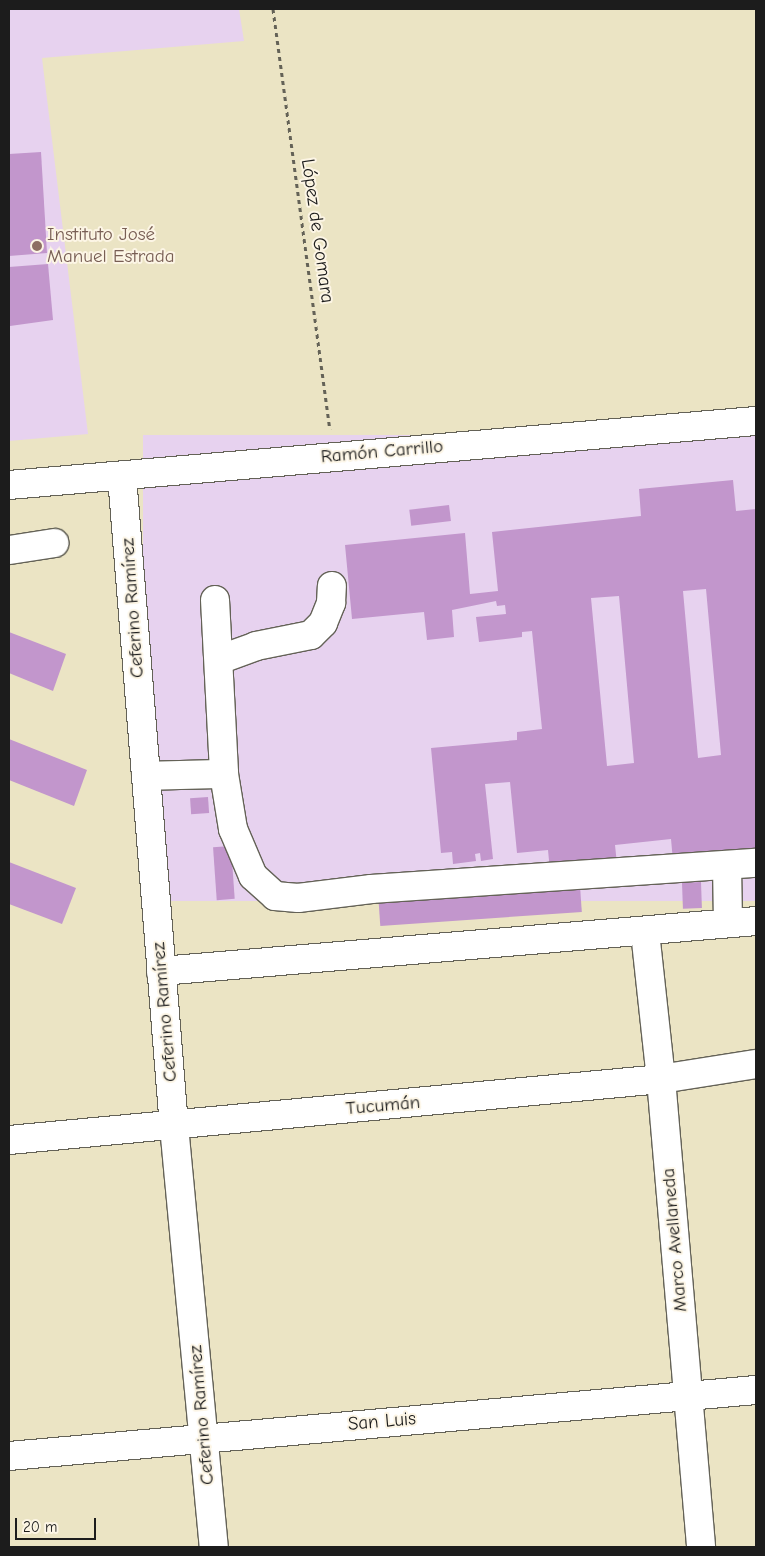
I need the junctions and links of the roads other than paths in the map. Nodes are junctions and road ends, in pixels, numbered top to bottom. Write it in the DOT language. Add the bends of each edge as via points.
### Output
graph roads {
  1 [pos="756,421"];
  2 [pos="122,476"];
  3 [pos="9,486"];
  4 [pos="54,543"];
  5 [pos="9,550"];
  6 [pos="332,586"];
  7 [pos="215,600"];
  8 [pos="221,659"];
  9 [pos="224,774"];
  10 [pos="146,776"];
  11 [pos="756,862"];
  12 [pos="727,864"];
  13 [pos="756,921"];
  14 [pos="728,923"];
  15 [pos="645,932"];
  16 [pos="161,971"];
  17 [pos="756,1064"];
  18 [pos="661,1079"];
  19 [pos="174,1126"];
  20 [pos="9,1140"];
  21 [pos="756,1390"];
  22 [pos="687,1396"];
  23 [pos="205,1437"];
  24 [pos="9,1456"];
  25 [pos="214,1547"];
  26 [pos="701,1547"];
  1 -- 2 [label="street, Ramón Carrillo"];
  2 -- 3 [label="street, Ramón Carrillo"];
  2 -- 10 [label="street, Ceferino Ramírez"];
  4 -- 5 [label="street"];
  6 -- 8 [label="street" via="331,603 323,623 311,635 256,646"];
  7 -- 8 [label="street"];
  8 -- 9 [label="street"];
  9 -- 10 [label="street"];
  9 -- 12 [label="street" via="233,830 243,856 262,887 275,896 298,898 371,889"];
  10 -- 16 [label="street, Ceferino Ramírez"];
  11 -- 12 [label="street"];
  12 -- 14 [label="street"];
  13 -- 14 [label="street"];
  14 -- 15 [label="street"];
  15 -- 16 [label="street"];
  15 -- 18 [label="street, Marco Avellaneda"];
  16 -- 19 [label="street, Ceferino Ramírez"];
  17 -- 18 [label="street, Tucumán"];
  18 -- 19 [label="street, Tucumán"];
  18 -- 22 [label="street, Marco Avellaneda"];
  19 -- 20 [label="street, Tucumán"];
  19 -- 23 [label="street, Ceferino Ramírez"];
  21 -- 22 [label="street, San Luis"];
  22 -- 23 [label="street, San Luis"];
  22 -- 26 [label="street, Marco Avellaneda"];
  23 -- 24 [label="street, San Luis"];
  23 -- 25 [label="street, Ceferino Ramírez"];
}
